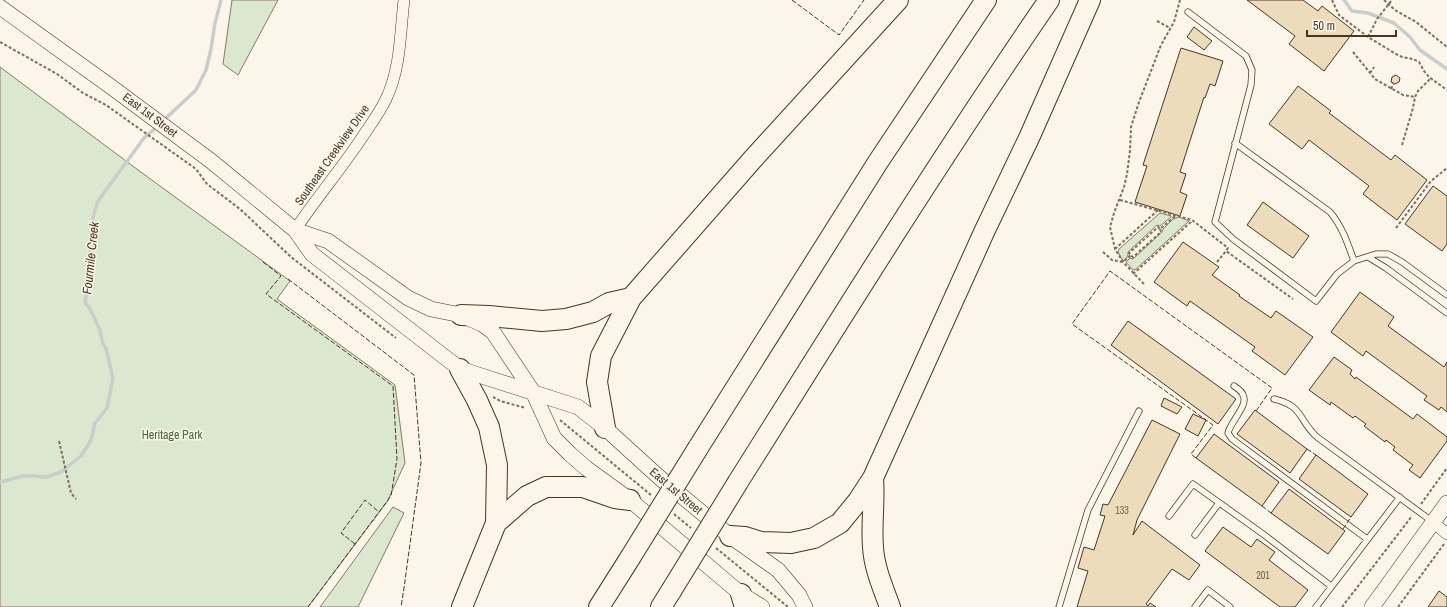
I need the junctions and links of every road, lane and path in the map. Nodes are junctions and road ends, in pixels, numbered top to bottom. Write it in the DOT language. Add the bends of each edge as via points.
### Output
graph roads {
  1 [pos="404,0"];
  2 [pos="898,0"];
  3 [pos="986,0"];
  4 [pos="1049,0"];
  5 [pos="1090,0"];
  6 [pos="1180,0"];
  7 [pos="1332,0"];
  8 [pos="1384,0"];
  9 [pos="1392,0"];
  10 [pos="1388,5"];
  11 [pos="0,7"];
  12 [pos="1188,12"];
  13 [pos="1157,21"];
  14 [pos="1170,28"];
  15 [pos="1368,37"];
  16 [pos="0,42"];
  17 [pos="1447,47"];
  18 [pos="1353,52"];
  19 [pos="1374,67"];
  20 [pos="1370,73"];
  21 [pos="1431,78"];
  22 [pos="1394,84"];
  23 [pos="1391,89"];
  24 [pos="1447,90"];
  25 [pos="1414,97"];
  26 [pos="1235,143"];
  27 [pos="1402,145"];
  28 [pos="1447,168"];
  29 [pos="196,169"];
  30 [pos="1120,200"];
  31 [pos="1158,210"];
  32 [pos="1175,216"];
  33 [pos="1192,220"];
  34 [pos="1396,228"];
  35 [pos="1160,229"];
  36 [pos="295,230"];
  37 [pos="1115,249"];
  38 [pos="1226,251"];
  39 [pos="1103,252"];
  40 [pos="1131,255"];
  41 [pos="1368,257"];
  42 [pos="1354,261"];
  43 [pos="1123,262"];
  44 [pos="1217,262"];
  45 [pos="1133,274"];
  46 [pos="1144,284"];
  47 [pos="1447,294"];
  48 [pos="631,298"];
  49 [pos="1293,299"];
  50 [pos="1447,313"];
  51 [pos="462,316"];
  52 [pos="460,369"];
  53 [pos="1234,386"];
  54 [pos="533,392"];
  55 [pos="1274,399"];
  56 [pos="1139,412"];
  57 [pos="605,428"];
  58 [pos="59,441"];
  59 [pos="1447,468"];
  60 [pos="873,478"];
  61 [pos="1400,497"];
  62 [pos="76,499"];
  63 [pos="630,500"];
  64 [pos="1219,503"];
  65 [pos="1447,503"];
  66 [pos="1417,510"];
  67 [pos="1169,516"];
  68 [pos="1433,522"];
  69 [pos="496,523"];
  70 [pos="1447,534"];
  71 [pos="1195,535"];
  72 [pos="730,536"];
  73 [pos="1367,539"];
  74 [pos="1447,540"];
  75 [pos="1331,586"];
  76 [pos="666,599"];
  77 [pos="743,600"];
  78 [pos="462,607"];
  79 [pos="599,607"];
  80 [pos="762,607"];
  81 [pos="806,607"];
  82 [pos="890,607"];
  83 [pos="1059,607"];
  84 [pos="1195,607"];
  85 [pos="1230,607"];
  86 [pos="1316,607"];
  87 [pos="1342,607"];
  88 [pos="1372,607"];
  89 [pos="1398,607"];
  1 -- 36 [label="street, Southeast Creekview Drive" via="397,63 386,99 357,145"];
  2 -- 48 [label="highway"];
  3 -- 79 [label="highway, bridge" via="878,162"];
  4 -- 76 [label="highway, bridge" via="839,321"];
  5 -- 60 [label="highway"];
  6 -- 14 [label="path"];
  7 -- 15 [label="path" via="1339,15"];
  8 -- 10 [label="path"];
  9 -- 10 [label="path"];
  10 -- 15 [label="path"];
  10 -- 17 [label="path" via="1416,22"];
  11 -- 36 [label="main road, East 1st Street" via="211,161"];
  12 -- 26 [label="lane" via="1246,56 1252,70 1251,85"];
  13 -- 14 [label="path"];
  14 -- 30 [label="path" via="1131,127 1129,163"];
  15 -- 21 [label="path" via="1402,56 1419,62"];
  16 -- 29 [label="path" via="106,105"];
  18 -- 20 [label="path"];
  19 -- 20 [label="path"];
  20 -- 23 [label="path" via="1375,80"];
  21 -- 24 [label="path"];
  21 -- 25 [label="path"];
  22 -- 23 [label="path"];
  23 -- 25 [label="path"];
  25 -- 27 [label="path"];
  26 -- 42 [label="lane" via="1330,212 1342,230"];
  26 -- 42 [label="lane" via="1215,222 1234,240 1316,301 1337,274"];
  28 -- 34 [label="path" via="1431,181"];
  30 -- 31 [label="path"];
  30 -- 37 [label="path" via="1110,227"];
  31 -- 32 [label="path"];
  31 -- 37 [label="path"];
  32 -- 33 [label="path"];
  32 -- 35 [label="path"];
  33 -- 38 [label="path" via="1228,248"];
  33 -- 45 [label="path"];
  35 -- 40 [label="path" via="1161,232 1133,257"];
  35 -- 40 [label="path" via="1158,227 1129,252"];
  36 -- 51 [label="main road, East 1st Street" via="328,241 408,298 431,309"];
  36 -- 52 [label="main road, East 1st Street" via="312,254"];
  37 -- 43 [label="path"];
  38 -- 44 [label="path"];
  38 -- 49 [label="path"];
  39 -- 43 [label="path" via="1112,260"];
  40 -- 43 [label="path"];
  41 -- 42 [label="lane"];
  41 -- 47 [label="lane" via="1388,254"];
  41 -- 50 [label="lane"];
  43 -- 45 [label="path"];
  45 -- 46 [label="path"];
  48 -- 51 [label="highway" via="609,303 593,312 566,319 542,321"];
  48 -- 57 [label="highway" via="601,356 597,382"];
  51 -- 54 [label="main road, East 1st Street" via="494,332"];
  52 -- 54 [label="main road, East 1st Street"];
  52 -- 69 [label="highway" via="489,427 496,465"];
  53 -- 73 [label="lane" via="1243,394 1244,402 1229,426 1228,432 1232,439"];
  54 -- 57 [label="main road, East 1st Street" via="578,407"];
  54 -- 63 [label="main road, East 1st Street" via="554,438 586,468"];
  55 -- 61 [label="lane" via="1291,405 1300,412 1309,429 1317,437"];
  56 -- 83 [label="lane" via="1088,510"];
  57 -- 72 [label="main road, East 1st Street"];
  58 -- 62 [label="path" via="71,493"];
  59 -- 66 [label="path"];
  60 -- 72 [label="highway" via="840,523 814,538 791,543 761,542"];
  60 -- 82 [label="highway" via="873,548 878,574"];
  61 -- 66 [label="lane"];
  61 -- 73 [label="lane"];
  63 -- 69 [label="highway" via="615,498 583,487 546,487 527,496"];
  63 -- 77 [label="main road, East 1st Street"];
  64 -- 67 [label="lane" via="1193,484"];
  64 -- 71 [label="lane"];
  64 -- 75 [label="lane"];
  65 -- 68 [label="main road"];
  66 -- 68 [label="lane"];
  66 -- 87 [label="path"];
  68 -- 70 [label="street"];
  68 -- 88 [label="main road"];
  69 -- 78 [label="highway"];
  72 -- 81 [label="main road, East 1st Street" via="778,570"];
  73 -- 75 [label="lane"];
  74 -- 89 [label="path"];
  75 -- 86 [label="lane"];
  77 -- 80 [label="main road, East 1st Street"];
  84 -- 85 [label="lane" via="1208,590"];
}
